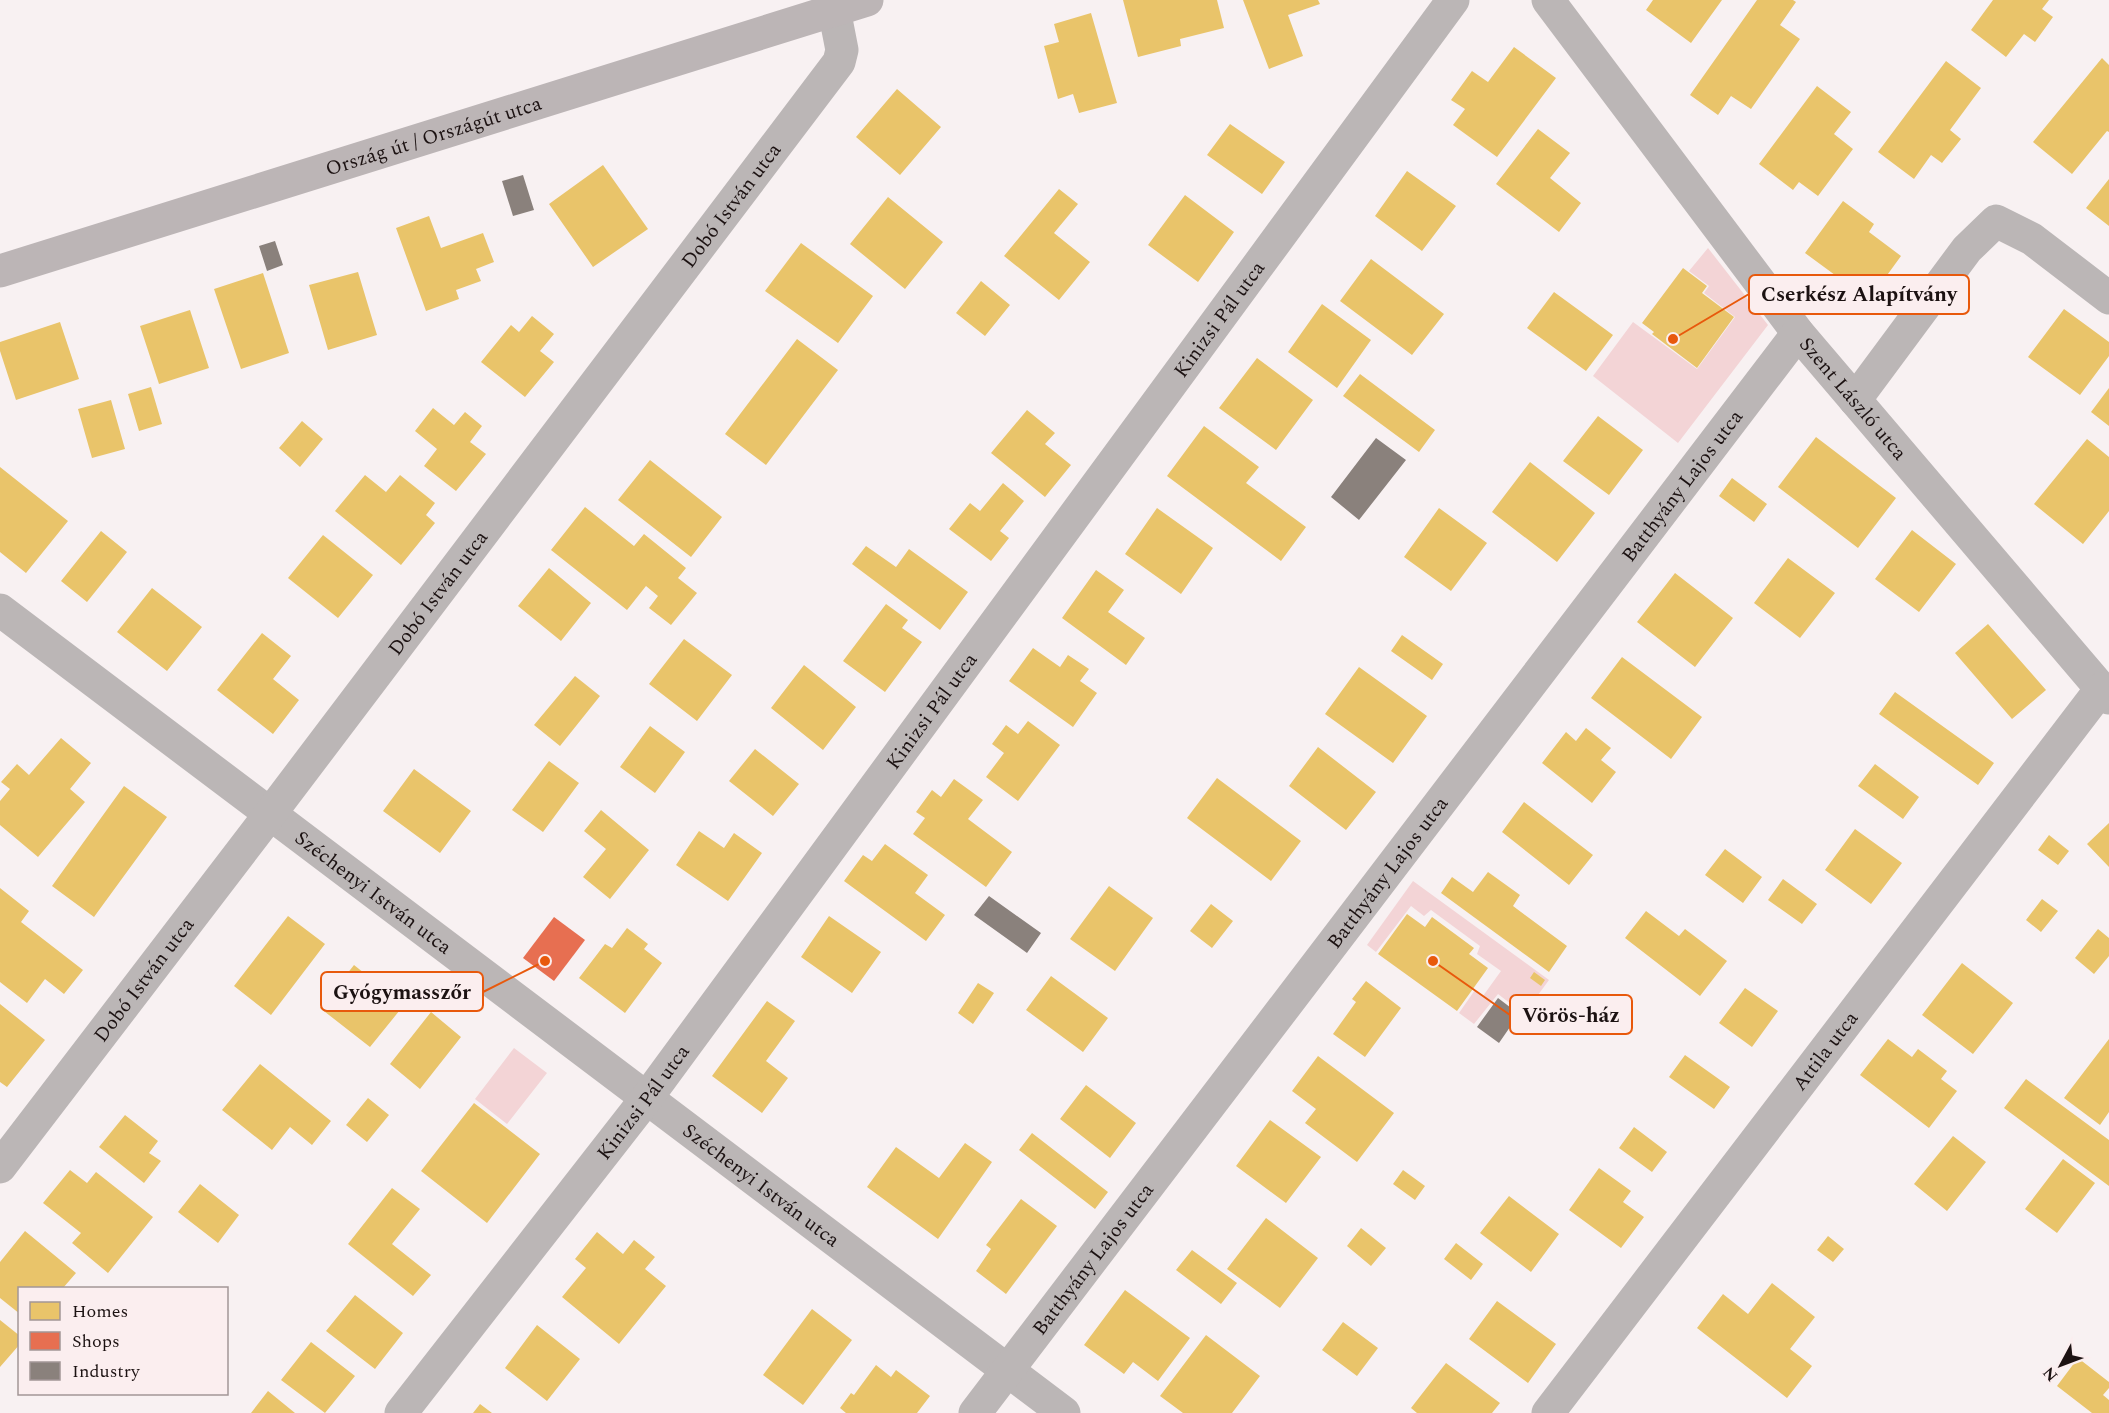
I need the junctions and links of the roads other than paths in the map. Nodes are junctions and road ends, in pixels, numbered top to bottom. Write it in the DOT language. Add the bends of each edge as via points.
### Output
graph roads {
  1 [pos="867,0"];
  2 [pos="1453,0"];
  3 [pos="1548,0"];
  4 [pos="834,9"];
  5 [pos="0,271"];
  6 [pos="2109,298"];
  7 [pos="1798,333"];
  8 [pos="1855,400"];
  9 [pos="0,610"];
  10 [pos="2105,694"];
  11 [pos="270,814"];
  12 [pos="646,1099"];
  13 [pos="0,1167"];
  14 [pos="1007,1370"];
  15 [pos="401,1413"];
  16 [pos="975,1413"];
  17 [pos="1064,1413"];
  18 [pos="1548,1413"];
  1 -- 4 [label="main road, Ország út / Országút utca"];
  2 -- 12 [label="street, Kinizsi Pál utca"];
  3 -- 7 [label="street, Szent László utca"];
  4 -- 5 [label="main road, Ország út / Országút utca"];
  4 -- 11 [label="street, Dobó István utca" via="842,50 839,62"];
  6 -- 8 [label="street" via="2032,239 1996,221 1967,249"];
  7 -- 8 [label="street, Szent László utca"];
  7 -- 14 [label="street, Batthyány Lajos utca"];
  8 -- 10 [label="street, Szent László utca"];
  9 -- 11 [label="street, Széchenyi István utca"];
  10 -- 18 [label="street, Attila utca"];
  11 -- 12 [label="street, Széchenyi István utca"];
  11 -- 13 [label="street, Dobó István utca"];
  12 -- 14 [label="street, Széchenyi István utca"];
  12 -- 15 [label="street, Kinizsi Pál utca"];
  14 -- 16 [label="street, Batthyány Lajos utca"];
  14 -- 17 [label="street, Széchenyi István utca"];
}
